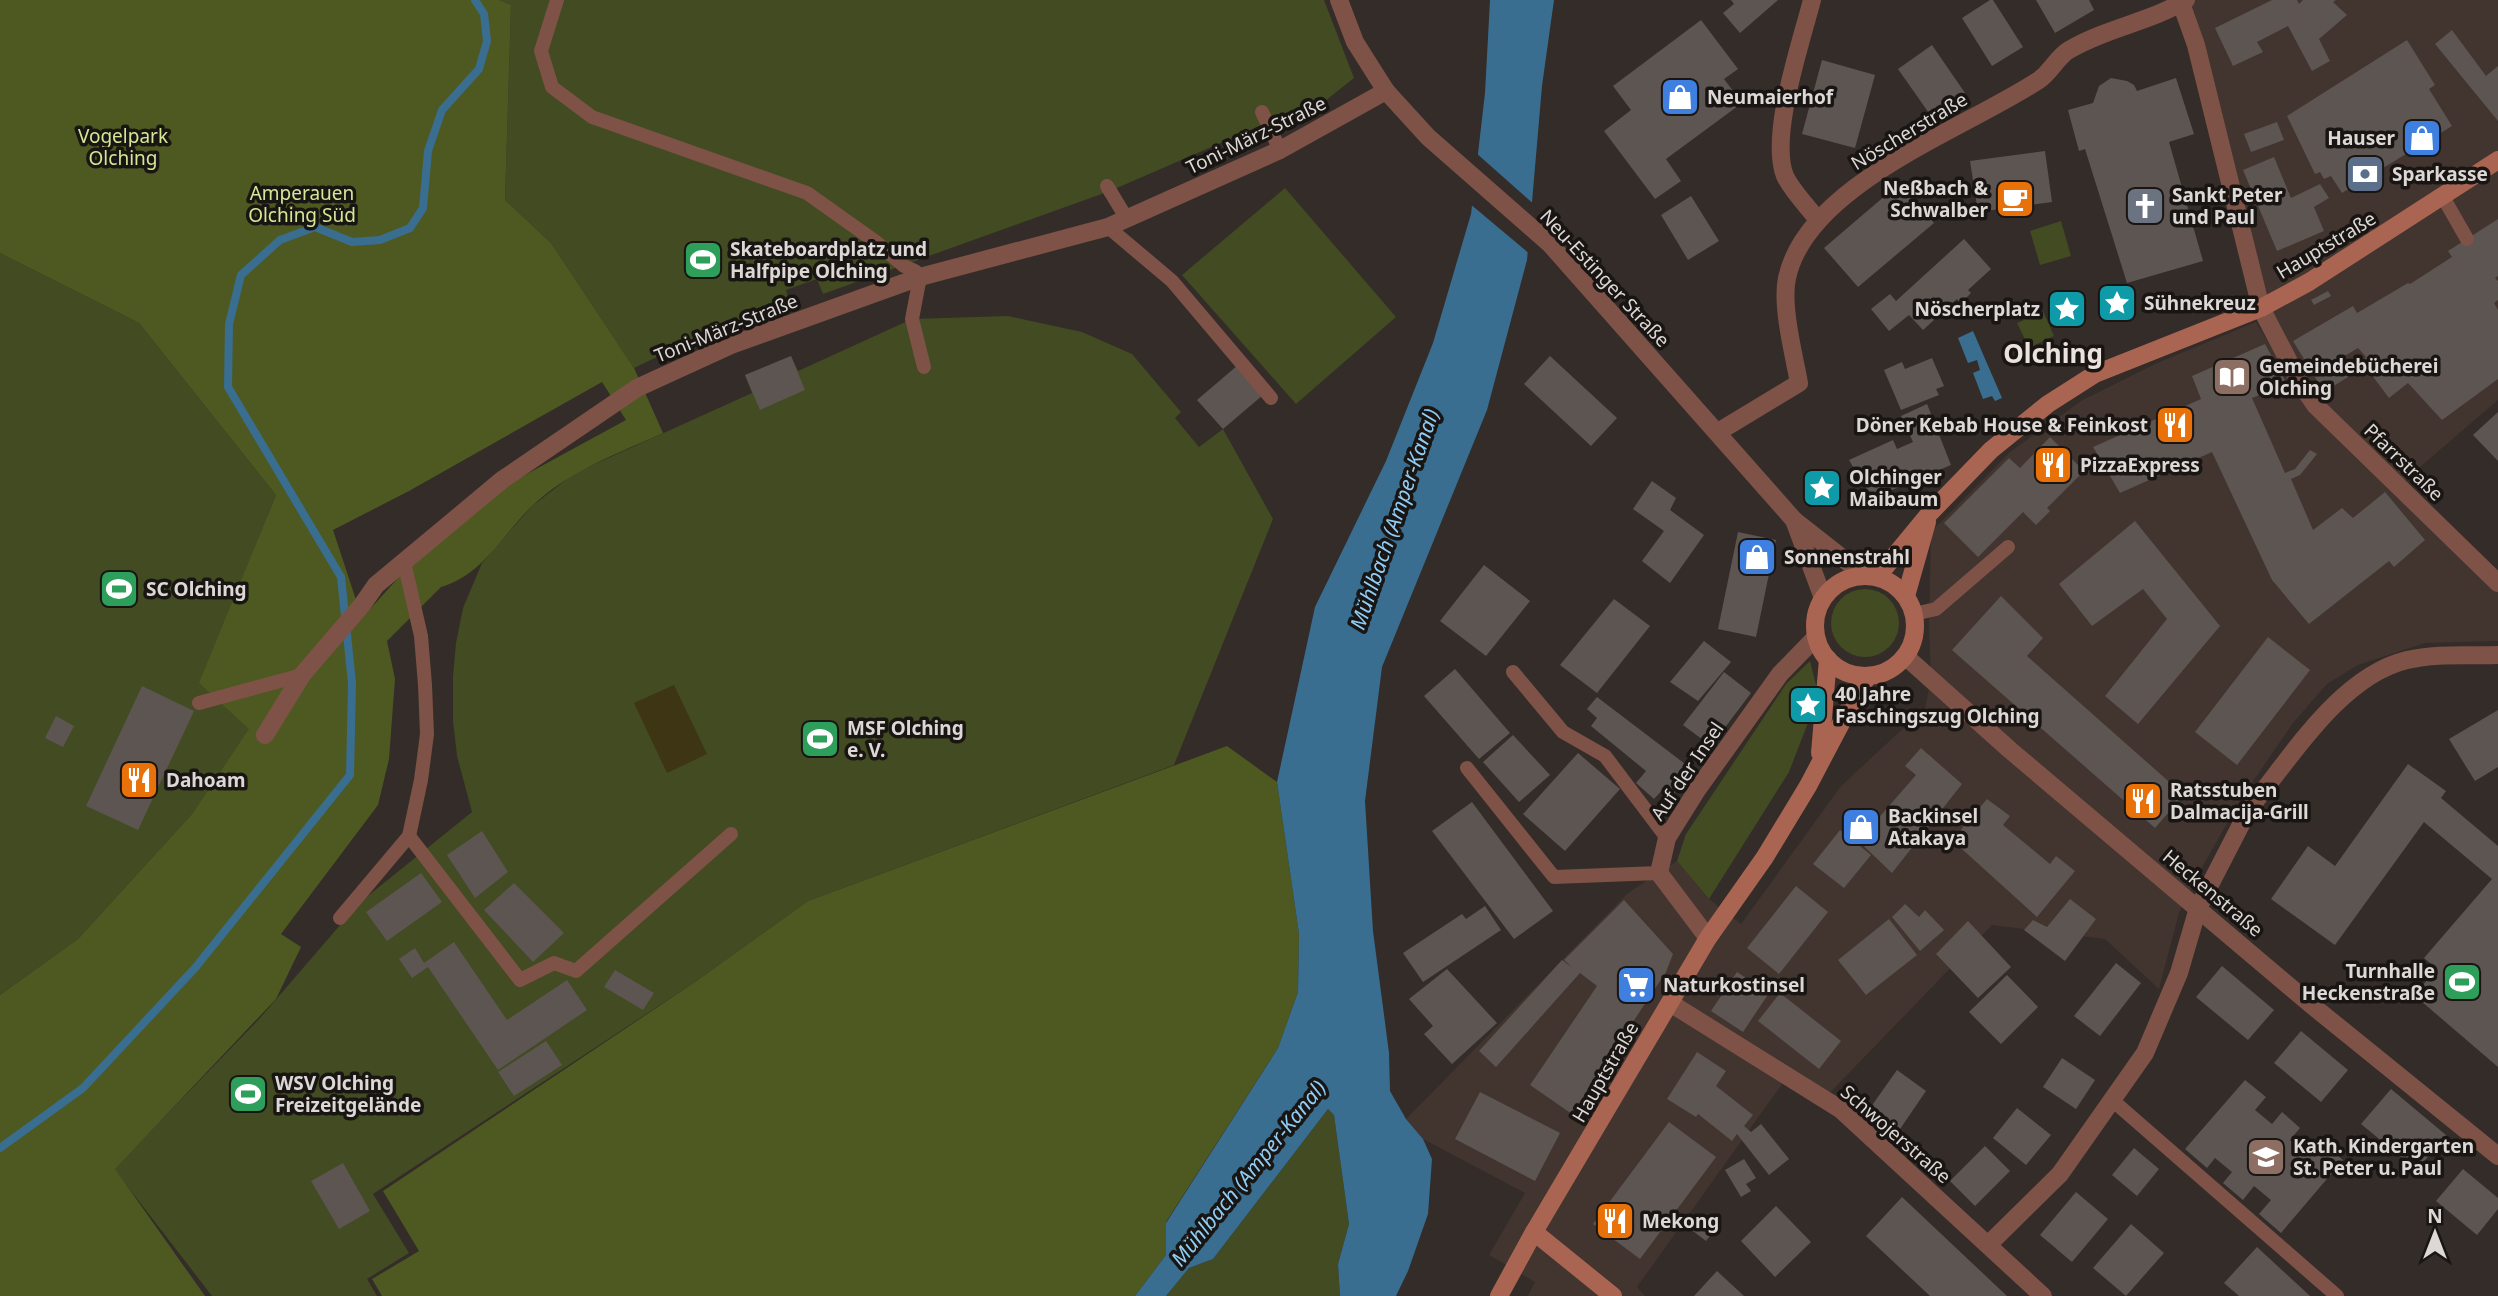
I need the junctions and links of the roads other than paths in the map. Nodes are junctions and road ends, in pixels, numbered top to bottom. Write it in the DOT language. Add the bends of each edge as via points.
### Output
graph roads {
  1 [pos="557,0"];
  2 [pos="1339,0"];
  3 [pos="1812,0"];
  4 [pos="2184,1"];
  5 [pos="1386,91"];
  6 [pos="1262,112"];
  7 [pos="1280,150"];
  8 [pos="2498,160"];
  9 [pos="1107,186"];
  10 [pos="2443,197"];
  11 [pos="1127,219"];
  12 [pos="1818,220"];
  13 [pos="1108,228"];
  14 [pos="2467,239"];
  15 [pos="920,277"];
  16 [pos="2261,308"];
  17 [pos="925,367"];
  18 [pos="1271,398"];
  19 [pos="1718,432"];
  20 [pos="1929,514"];
  21 [pos="1794,520"];
  22 [pos="2008,547"];
  23 [pos="404,562"];
  24 [pos="1870,576"];
  25 [pos="2498,583"];
  26 [pos="1906,596"];
  27 [pos="1823,598"];
  28 [pos="1914,614"];
  29 [pos="1816,637"];
  30 [pos="2498,655"];
  31 [pos="1905,656"];
  32 [pos="1828,659"];
  33 [pos="1513,672"];
  34 [pos="302,675"];
  35 [pos="1868,676"];
  36 [pos="199,703"];
  37 [pos="265,735"];
  38 [pos="1819,765"];
  39 [pos="1466,768"];
  40 [pos="731,834"];
  41 [pos="409,836"];
  42 [pos="1667,838"];
  43 [pos="1659,873"];
  44 [pos="2198,908"];
  45 [pos="340,918"];
  46 [pos="1708,938"];
  47 [pos="1670,1003"];
  48 [pos="2111,1099"];
  49 [pos="2498,1156"];
  50 [pos="1534,1232"];
  51 [pos="1989,1244"];
  52 [pos="1499,1296"];
  53 [pos="1613,1296"];
  54 [pos="2043,1296"];
  55 [pos="2337,1296"];
  1 -- 15 [label="lane" via="541,51 552,87 592,117 807,193"];
  2 -- 5 [label="street, Neu-Estinger Straße" via="1355,42"];
  3 -- 12 [label="street" via="1779,150 1786,177"];
  4 -- 12 [label="street, Nöscherstraße" via="2066,51 2042,78 1883,167"];
  4 -- 16 [label="street, Pfarrstraße"];
  5 -- 7 [label="street, Toni-März-Straße"];
  5 -- 19 [label="street, Neu-Estinger Straße" via="1450,159 1545,240"];
  6 -- 7 [label="lane"];
  7 -- 11 [label="street, Toni-März-Straße"];
  8 -- 10 [label="street, Hauptstraße"];
  9 -- 11 [label="lane"];
  10 -- 14 [label="lane"];
  10 -- 16 [label="street, Hauptstraße"];
  11 -- 13 [label="street, Toni-März-Straße"];
  12 -- 19 [label="street, Nöscherstraße" via="1791,266 1785,293 1799,383"];
  13 -- 15 [label="street, Toni-März-Straße"];
  13 -- 18 [label="lane" via="1172,281"];
  15 -- 17 [label="lane" via="912,319"];
  15 -- 23 [label="street, Toni-März-Straße" via="731,345 637,388 502,480"];
  16 -- 20 [label="street, Hauptstraße" via="2095,374 1990,450"];
  16 -- 25 [label="street, Pfarrstraße" via="2315,405"];
  19 -- 21 [label="street, Neu-Estinger Straße"];
  20 -- 24 [label="street, Hauptstraße"];
  20 -- 26 [label="street, Hauptstraße"];
  21 -- 24 [label="street, Neu-Estinger Straße"];
  21 -- 27 [label="street, Neu-Estinger Straße"];
  22 -- 28 [label="lane" via="1936,609"];
  23 -- 34 [label="street, Toni-März-Straße" via="376,585"];
  23 -- 41 [label="lane" via="421,636 427,734"];
  24 -- 26 [label="street" via="1893,584"];
  24 -- 27 [label="street" via="1841,582"];
  26 -- 28 [label="street"];
  27 -- 29 [label="street" via="1816,617"];
  28 -- 31 [label="street" via="1915,634"];
  29 -- 32 [label="street"];
  29 -- 42 [label="street, Auf der Insel" via="1780,674"];
  30 -- 44 [label="street" via="2433,655 2404,661 2380,670 2340,699 2249,809"];
  31 -- 35 [label="street" via="1895,666"];
  31 -- 44 [label="street, Heckenstraße"];
  32 -- 35 [label="street" via="1840,669"];
  32 -- 38 [label="street, Hauptstraße"];
  33 -- 42 [label="lane" via="1563,732 1605,756"];
  34 -- 36 [label="lane"];
  34 -- 37 [label="street, Toni-März-Straße"];
  35 -- 38 [label="street, Hauptstraße"];
  38 -- 46 [label="street, Hauptstraße" via="1765,857"];
  39 -- 43 [label="lane" via="1554,877"];
  40 -- 41 [label="lane" via="576,971 554,962 520,980"];
  41 -- 45 [label="lane"];
  42 -- 43 [label="street, Auf der Insel"];
  43 -- 46 [label="street"];
  44 -- 48 [label="street" via="2179,973 2145,1052"];
  44 -- 49 [label="street, Heckenstraße"];
  46 -- 47 [label="street, Hauptstraße"];
  47 -- 50 [label="street, Hauptstraße"];
  47 -- 51 [label="street, Schwojerstraße" via="1840,1109"];
  48 -- 51 [label="street" via="2060,1174"];
  48 -- 55 [label="lane"];
  50 -- 52 [label="street, Hauptstraße"];
  50 -- 53 [label="street"];
  51 -- 54 [label="street, Schwojerstraße"];
}
